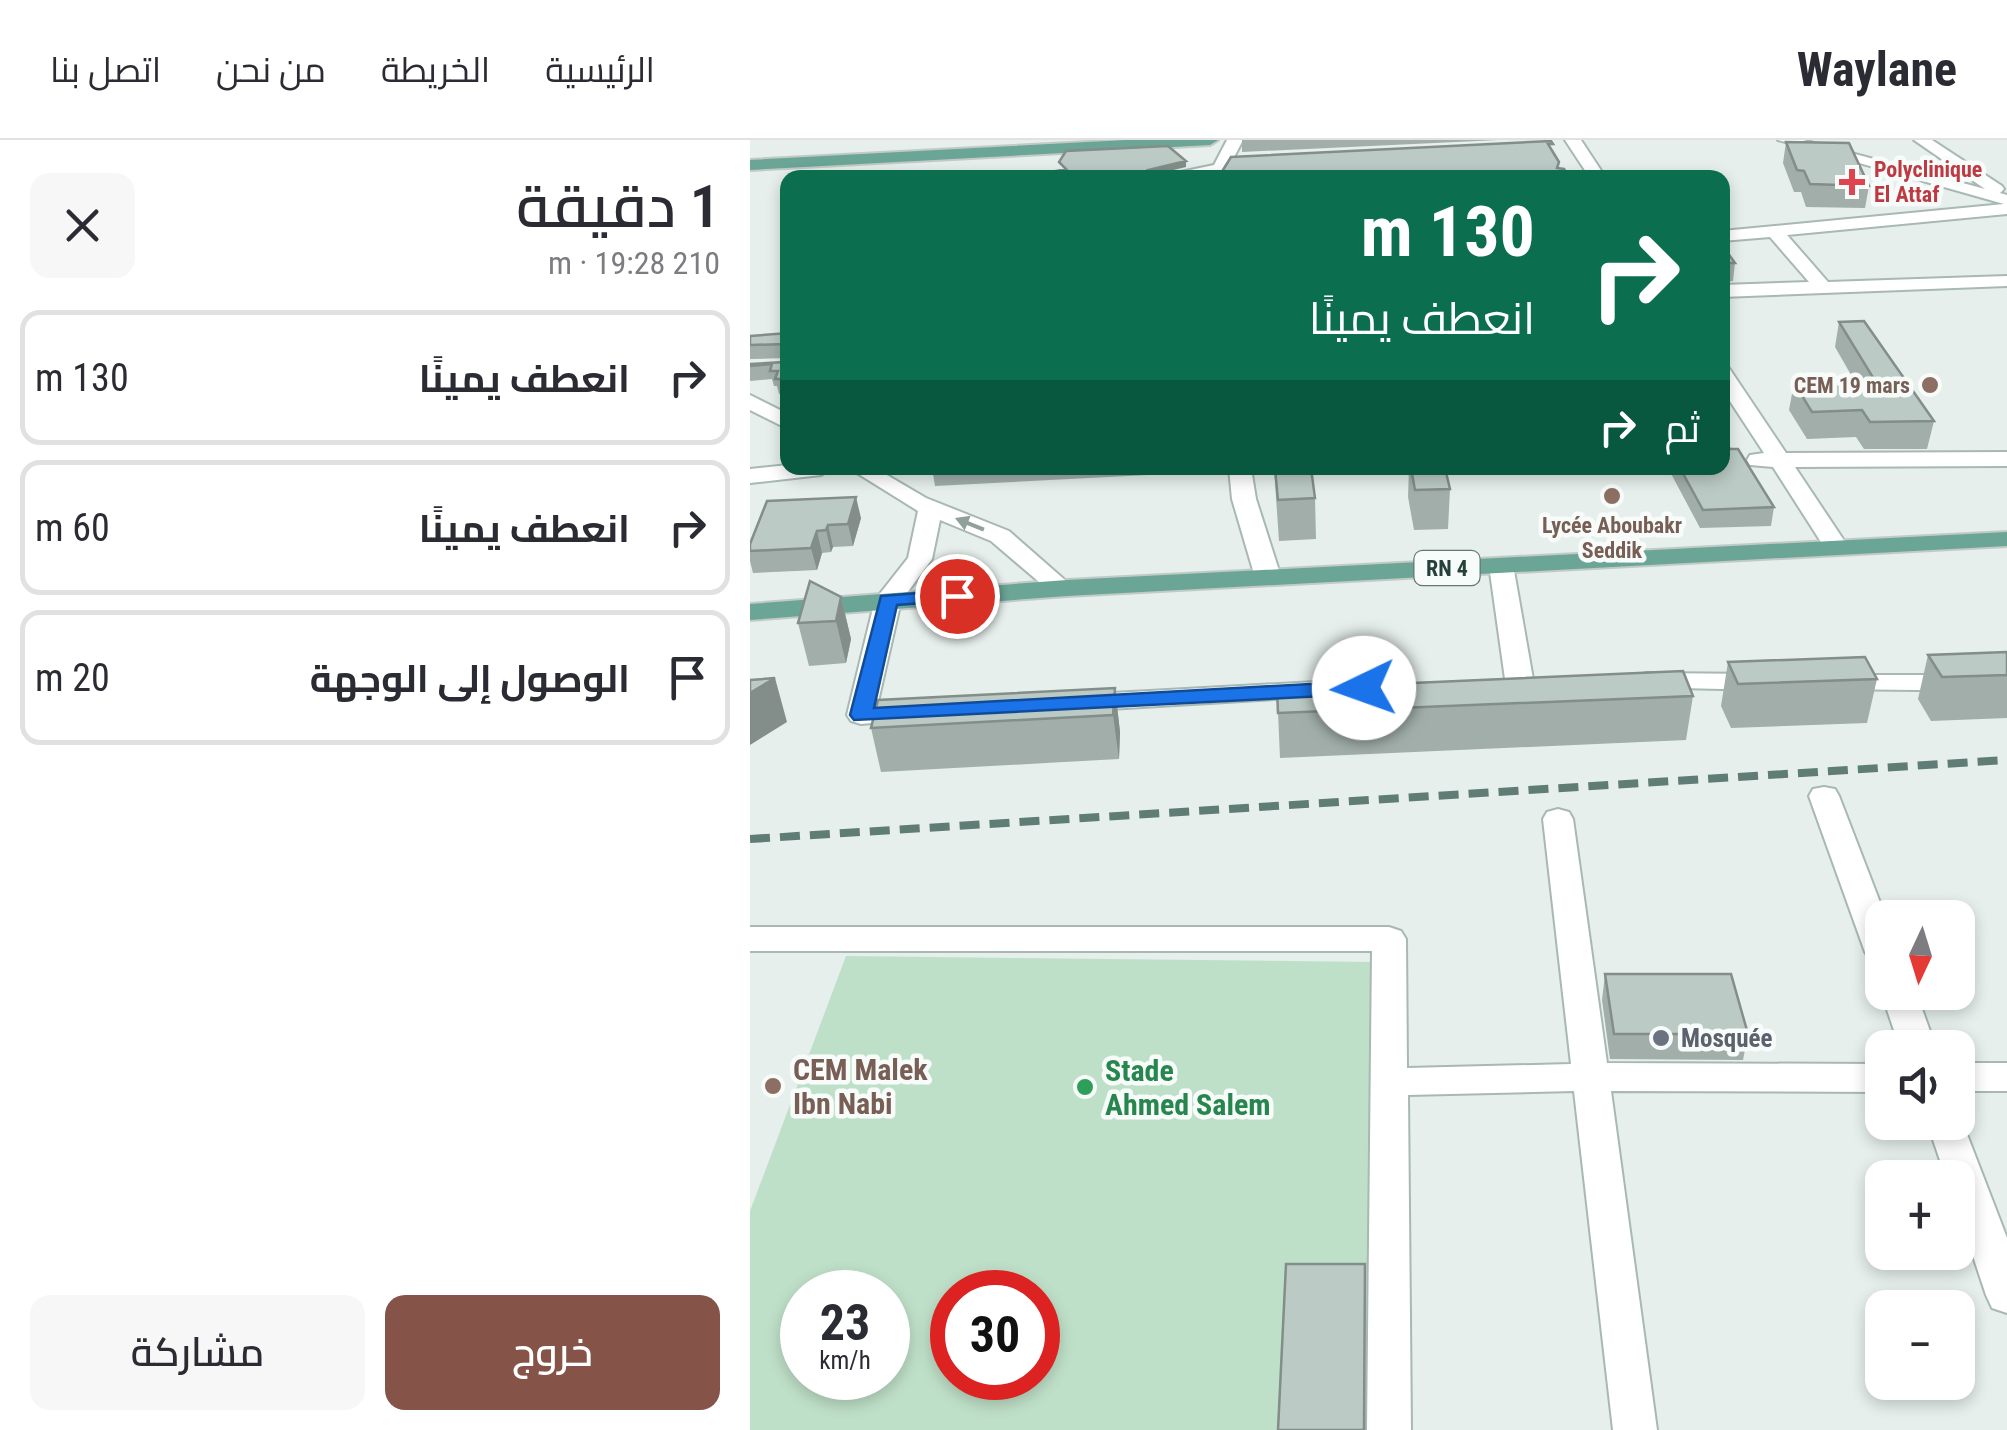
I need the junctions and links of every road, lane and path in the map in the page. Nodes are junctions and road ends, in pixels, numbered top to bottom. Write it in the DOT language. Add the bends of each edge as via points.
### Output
graph roads {
  1 [pos="1210,140"];
  2 [pos="1235,140"];
  3 [pos="1559,140"];
  4 [pos="1574,140"];
  5 [pos="1786,140"];
  6 [pos="1922,140"];
  7 [pos="1246,160"];
  8 [pos="750,165"];
  9 [pos="1221,169"];
  10 [pos="1577,170"];
  11 [pos="1593,170"];
  12 [pos="2007,203"];
  13 [pos="1774,231"];
  14 [pos="1730,232"];
  15 [pos="1730,233"];
  16 [pos="2007,280"];
  17 [pos="1823,287"];
  18 [pos="1730,290"];
  19 [pos="1730,387"];
  20 [pos="1730,413"];
  21 [pos="2007,458"];
  22 [pos="1768,460"];
  23 [pos="780,475"];
  24 [pos="872,475"];
  25 [pos="1241,475"];
  26 [pos="752,479"];
  27 [pos="930,508"];
  28 [pos="2007,539"];
  29 [pos="1826,548"];
  30 [pos="1501,565"];
  31 [pos="1268,577"];
  32 [pos="1061,588"];
  33 [pos="750,598"];
  34 [pos="888,600"];
  35 [pos="750,612"];
  36 [pos="1519,680"];
  37 [pos="1619,680"];
  38 [pos="2007,683"];
  39 [pos="1340,689"];
  40 [pos="1041,706"];
  41 [pos="941,711"];
  42 [pos="1824,796"];
  43 [pos="1558,819"];
  44 [pos="1865,906"];
  45 [pos="750,938"];
  46 [pos="1590,1076"];
  47 [pos="2007,1077"];
  48 [pos="1865,1078"];
  49 [pos="1975,1078"];
  50 [pos="1390,1082"];
  51 [pos="1952,1140"];
  52 [pos="2007,1295"];
  53 [pos="1389,1430"];
  54 [pos="1635,1430"];
  1 -- 8 [label="main road"];
  2 -- 9 [label="street"];
  3 -- 10 [label="street"];
  4 -- 11 [label="street"];
  5 -- 12 [label="street"];
  6 -- 12 [label="street"];
  7 -- 9 [label="street"];
  12 -- 13 [label="street"];
  12 -- 14 [label="street"];
  13 -- 15 [label="street"];
  13 -- 17 [label="street"];
  16 -- 17 [label="street"];
  17 -- 18 [label="street"];
  19 -- 22 [label="street"];
  20 -- 22 [label="street"];
  21 -- 22 [label="street"];
  22 -- 29 [label="street"];
  23 -- 26 [label="street"];
  24 -- 27 [label="street"];
  25 -- 31 [label="street"];
  32 -- 27 [label="street, one-way" via="1000,536"];
  27 -- 34 [label="street" via="920,559"];
  28 -- 29 [label="main road, RN 4"];
  29 -- 30 [label="main road, RN 4"];
  30 -- 31 [label="main road, RN 4"];
  30 -- 36 [label="street"];
  31 -- 32 [label="main road, RN 4"];
  32 -- 34 [label="main road, RN 4"];
  33 -- 34 [label="main road, RN 4" via="854,594"];
  34 -- 35 [label="main road, RN 4" via="854,608"];
  34 -- 41 [label="street" via="861,715"];
  37 -- 38 [label="street"];
  39 -- 40 [label="street"];
  42 -- 44 [label="street"];
  43 -- 46 [label="street"];
  45 -- 50 [label="street" via="1390,939"];
  46 -- 48 [label="street"];
  46 -- 50 [label="street"];
  46 -- 54 [label="street"];
  47 -- 49 [label="street"];
  50 -- 53 [label="street"];
  51 -- 52 [label="street"];
}
